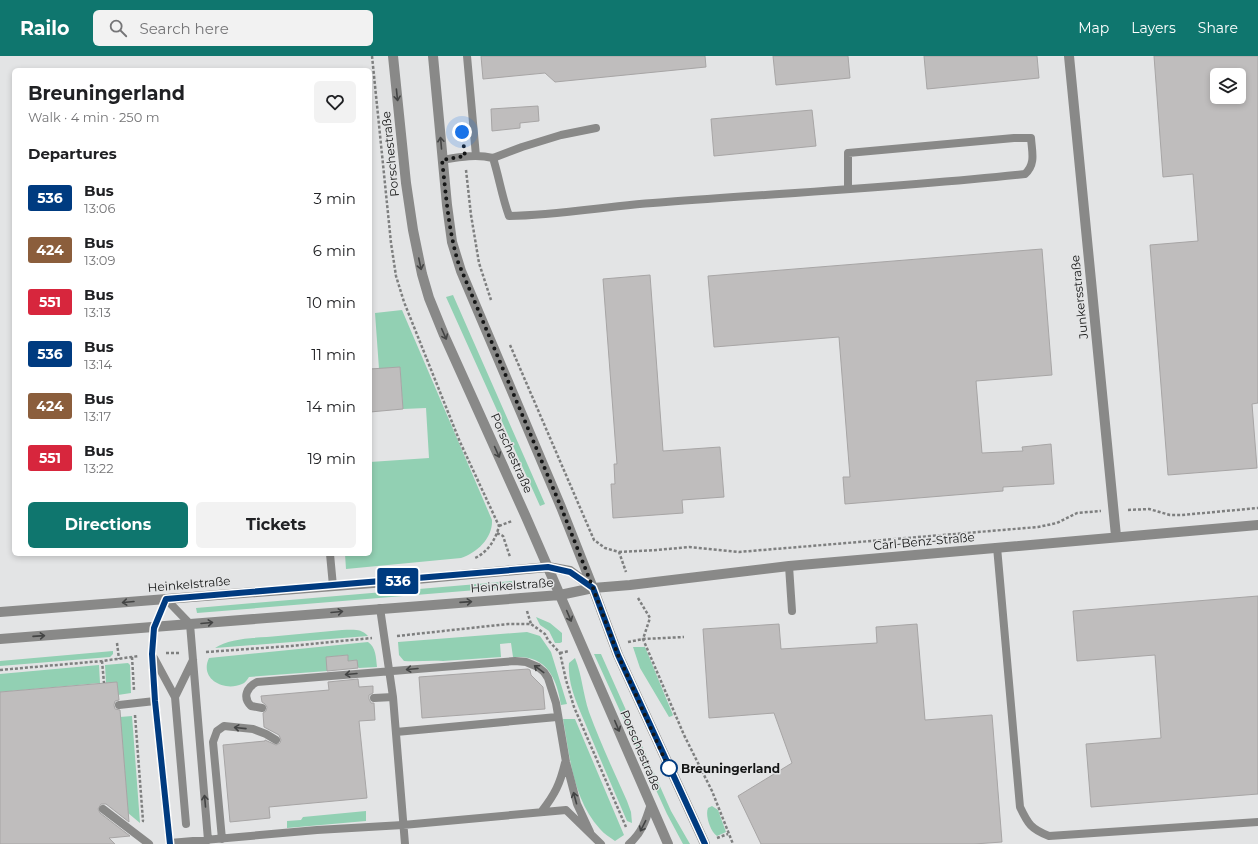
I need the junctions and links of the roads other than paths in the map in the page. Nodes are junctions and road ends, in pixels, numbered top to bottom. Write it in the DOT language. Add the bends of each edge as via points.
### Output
graph roads {
  1 [pos="393,56"];
  2 [pos="433,56"];
  3 [pos="467,56"];
  4 [pos="1068,56"];
  5 [pos="596,128"];
  6 [pos="476,156"];
  7 [pos="493,158"];
  8 [pos="442,160"];
  9 [pos="848,188"];
  10 [pos="1258,524"];
  11 [pos="1116,536"];
  12 [pos="997,547"];
  13 [pos="330,556"];
  14 [pos="788,566"];
  15 [pos="548,567"];
  16 [pos="332,586"];
  17 [pos="593,588"];
  18 [pos="560,595"];
  19 [pos="166,599"];
  20 [pos="380,608"];
  21 [pos="792,611"];
  22 [pos="0,612"];
  23 [pos="190,624"];
  24 [pos="154,628"];
  25 [pos="0,639"];
  26 [pos="152,654"];
  27 [pos="193,659"];
  28 [pos="389,671"];
  29 [pos="393,696"];
  30 [pos="175,697"];
  31 [pos="374,698"];
  32 [pos="155,701"];
  33 [pos="119,705"];
  34 [pos="262,708"];
  35 [pos="558,718"];
  36 [pos="396,732"];
  37 [pos="276,740"];
  38 [pos="566,762"];
  39 [pos="650,804"];
  40 [pos="103,809"];
  41 [pos="542,811"];
  42 [pos="1258,822"];
  43 [pos="186,824"];
  44 [pos="403,825"];
  45 [pos="590,832"];
  46 [pos="222,838"];
  47 [pos="208,840"];
  48 [pos="149,844"];
  49 [pos="170,844"];
  50 [pos="405,844"];
  51 [pos="601,844"];
  52 [pos="629,844"];
  53 [pos="668,844"];
  54 [pos="705,844"];
  1 -- 15 [label="street, Porschestraße, one-way" via="406,183 413,230 429,298"];
  8 -- 2 [label="street, Porschestraße, one-way"];
  3 -- 6 [label="lane"];
  4 -- 11 [label="street, Junkersstraße"];
  5 -- 7 [label="lane" via="561,135"];
  6 -- 7 [label="lane"];
  6 -- 8 [label="lane"];
  7 -- 9 [label="lane" via="509,216"];
  8 -- 17 [label="street, Porschestraße" via="452,242 461,271"];
  9 -- 9 [label="lane" via="1025,174 1033,163 1031,138 848,153"];
  10 -- 11 [label="street, Carl-Benz-Straße"];
  11 -- 12 [label="street, Carl-Benz-Straße"];
  12 -- 14 [label="street, Carl-Benz-Straße"];
  12 -- 42 [label="lane" via="1020,807 1025,819 1036,831 1049,836"];
  13 -- 16 [label="lane"];
  14 -- 17 [label="street, Carl-Benz-Straße"];
  14 -- 21 [label="lane"];
  15 -- 16 [label="street, Heinkelstraße"];
  15 -- 17 [label="street, Heinkelstraße" via="570,572"];
  15 -- 18 [label="street, Porschestraße"];
  16 -- 19 [label="street, Heinkelstraße"];
  17 -- 18 [label="street, Heinkelstraße"];
  17 -- 54 [label="street, Porschestraße" via="618,655"];
  20 -- 18 [label="street, Heinkelstraße, one-way"];
  18 -- 39 [label="street, Porschestraße, one-way"];
  19 -- 22 [label="street, Heinkelstraße, one-way"];
  19 -- 23 [label="lane"];
  19 -- 24 [label="lane"];
  23 -- 20 [label="street, Heinkelstraße, one-way"];
  20 -- 28 [label="lane"];
  23 -- 24 [label="street, Heinkelstraße"];
  23 -- 27 [label="lane"];
  25 -- 24 [label="street, Heinkelstraße, one-way"];
  24 -- 26 [label="lane"];
  26 -- 30 [label="lane"];
  26 -- 32 [label="lane"];
  27 -- 30 [label="lane"];
  47 -- 27 [label="lane, one-way"];
  28 -- 29 [label="lane"];
  28 -- 34 [label="lane, one-way" via="256,682 250,685 247,700 251,706"];
  35 -- 28 [label="lane, one-way" via="552,689 544,672 526,662"];
  29 -- 31 [label="lane"];
  29 -- 36 [label="lane"];
  30 -- 43 [label="lane"];
  32 -- 33 [label="lane"];
  32 -- 49 [label="lane"];
  35 -- 36 [label="lane"];
  35 -- 38 [label="lane"];
  36 -- 44 [label="lane"];
  37 -- 46 [label="lane, one-way" via="253,729 224,726 217,731 213,742"];
  38 -- 41 [label="lane" via="554,796"];
  45 -- 38 [label="lane, one-way" via="577,804"];
  39 -- 52 [label="lane, one-way" via="646,823"];
  39 -- 53 [label="street, Porschestraße"];
  40 -- 48 [label="lane"];
  41 -- 44 [label="lane"];
  41 -- 45 [label="lane" via="566,810"];
  44 -- 46 [label="lane"];
  44 -- 50 [label="lane"];
  45 -- 51 [label="lane"];
  46 -- 47 [label="lane"];
  47 -- 49 [label="lane"];
}
